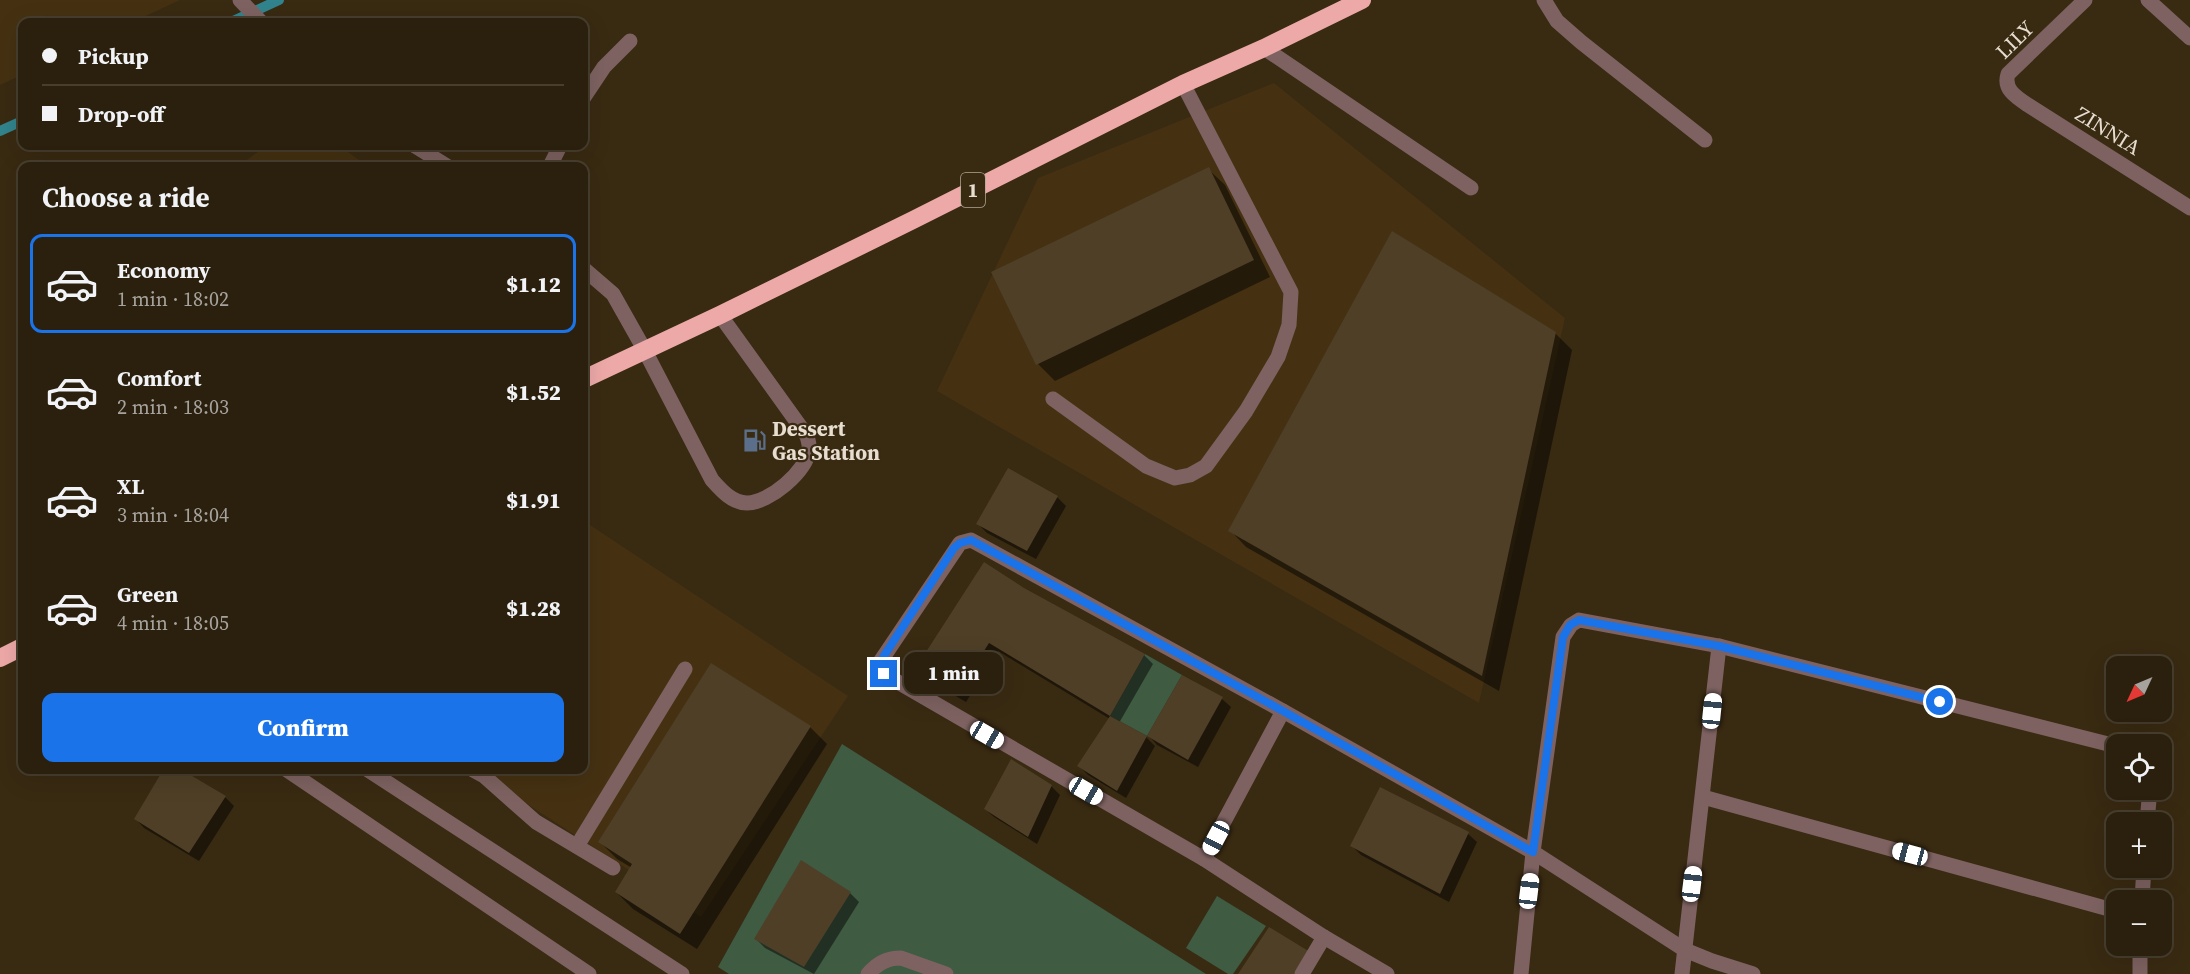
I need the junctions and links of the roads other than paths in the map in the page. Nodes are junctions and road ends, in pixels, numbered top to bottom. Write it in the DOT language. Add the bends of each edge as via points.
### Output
graph roads {
  1 [pos="240,0"];
  2 [pos="1544,0"];
  3 [pos="2085,0"];
  4 [pos="2148,0"];
  5 [pos="1356,1"];
  6 [pos="257,18"];
  7 [pos="2190,38"];
  8 [pos="630,41"];
  9 [pos="1264,48"];
  10 [pos="1183,84"];
  11 [pos="2007,87"];
  12 [pos="588,91"];
  13 [pos="1705,140"];
  14 [pos="421,150"];
  15 [pos="441,162"];
  16 [pos="1471,188"];
  17 [pos="2190,208"];
  18 [pos="588,272"];
  19 [pos="720,315"];
  20 [pos="644,349"];
  21 [pos="588,377"];
  22 [pos="1053,399"];
  23 [pos="1719,646"];
  24 [pos="18,649"];
  25 [pos="0,658"];
  26 [pos="685,669"];
  27 [pos="1283,711"];
  28 [pos="2106,743"];
  29 [pos="293,774"];
  30 [pos="374,774"];
  31 [pos="480,774"];
  32 [pos="1702,797"];
  33 [pos="577,846"];
  34 [pos="1533,852"];
  35 [pos="1204,859"];
  36 [pos="613,868"];
  37 [pos="2106,908"];
  38 [pos="1324,937"];
  39 [pos="1685,950"];
  40 [pos="2140,956"];
  41 [pos="589,974"];
  42 [pos="682,974"];
  43 [pos="868,974"];
  44 [pos="946,974"];
  45 [pos="1302,974"];
  46 [pos="1387,974"];
  47 [pos="1521,974"];
  48 [pos="1682,974"];
  49 [pos="1753,974"];
  50 [pos="2140,974"];
  1 -- 6 [label="street"];
  2 -- 13 [label="street" via="1557,21 1581,42"];
  3 -- 11 [label="street, LILY" via="2008,74"];
  4 -- 7 [label="street"];
  5 -- 9 [label="highway, 1"];
  8 -- 12 [label="street" via="604,67"];
  9 -- 10 [label="highway, 1"];
  9 -- 16 [label="street"];
  10 -- 19 [label="highway, 1"];
  10 -- 22 [label="street" via="1291,292 1289,325 1278,357 1246,411 1206,466 1175,478 1146,466"];
  11 -- 17 [label="street, ZINNIA" via="2028,105"];
  14 -- 15 [label="street"];
  18 -- 20 [label="street" via="613,294"];
  19 -- 20 [label="highway, 1"];
  19 -- 20 [label="street" via="807,436 810,449 794,478 763,500 745,504 728,496 712,480"];
  20 -- 21 [label="highway, 1"];
  23 -- 28 [label="street"];
  23 -- 32 [label="street"];
  23 -- 34 [label="street" via="1588,621 1570,625 1563,637"];
  24 -- 25 [label="highway"];
  26 -- 33 [label="street"];
  27 -- 34 [label="street"];
  27 -- 35 [label="street"];
  27 -- 35 [label="street" via="971,540 954,548 878,665 889,678"];
  29 -- 41 [label="street"];
  30 -- 42 [label="street"];
  31 -- 33 [label="street" via="536,822"];
  32 -- 37 [label="street"];
  32 -- 39 [label="street"];
  33 -- 36 [label="street"];
  34 -- 39 [label="street"];
  34 -- 47 [label="street"];
  35 -- 38 [label="street"];
  38 -- 45 [label="street"];
  38 -- 46 [label="street"];
  39 -- 48 [label="street"];
  39 -- 49 [label="street"];
  40 -- 50 [label="street"];
  43 -- 44 [label="street" via="885,960 901,958"];
}
